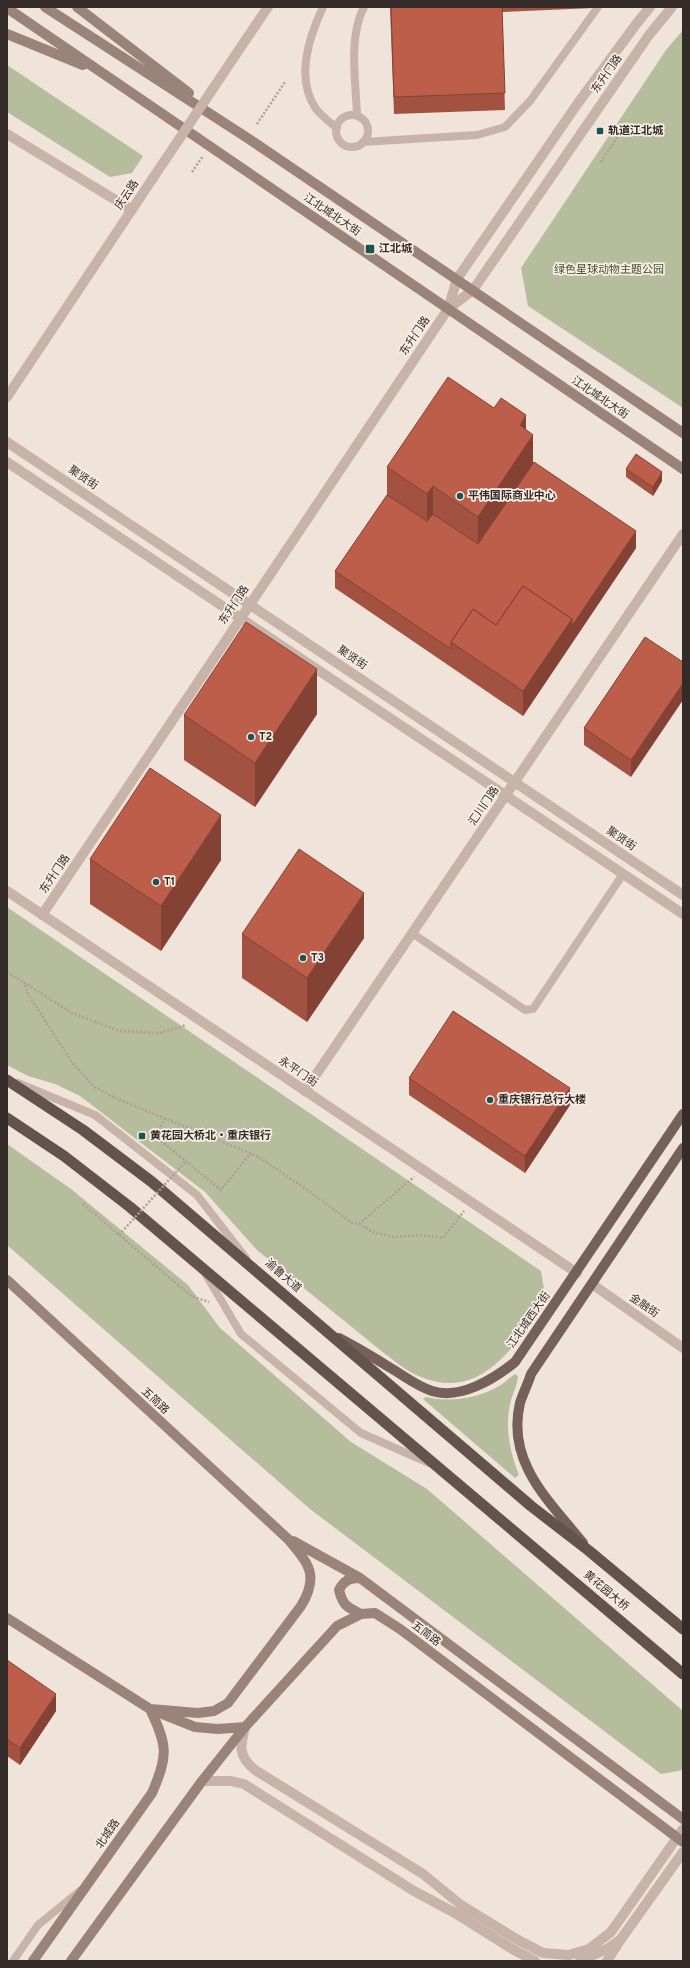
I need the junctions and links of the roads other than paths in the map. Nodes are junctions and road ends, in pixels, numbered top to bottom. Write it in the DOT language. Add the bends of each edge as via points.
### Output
graph roads {
  1 [pos="45,7"];
  2 [pos="76,7"];
  3 [pos="268,7"];
  4 [pos="323,7"];
  5 [pos="364,7"];
  6 [pos="598,7"];
  7 [pos="650,7"];
  8 [pos="672,7"];
  9 [pos="7,8"];
  10 [pos="7,34"];
  11 [pos="101,73"];
  12 [pos="357,116"];
  13 [pos="337,128"];
  14 [pos="7,134"];
  15 [pos="250,139"];
  16 [pos="363,142"];
  17 [pos="132,210"];
  18 [pos="457,279"];
  19 [pos="473,290"];
  20 [pos="448,308"];
  21 [pos="7,397"];
  22 [pos="683,433"];
  23 [pos="7,442"];
  24 [pos="7,462"];
  25 [pos="683,470"];
  26 [pos="683,534"];
  27 [pos="250,603"];
  28 [pos="240,617"];
  29 [pos="514,782"];
  30 [pos="505,796"];
  31 [pos="623,874"];
  32 [pos="7,891"];
  33 [pos="683,895"];
  34 [pos="683,914"];
  35 [pos="42,915"];
  36 [pos="412,933"];
  37 [pos="7,1079"];
  38 [pos="305,1091"];
  39 [pos="683,1114"];
  40 [pos="7,1118"];
  41 [pos="683,1148"];
  42 [pos="202,1267"];
  43 [pos="256,1271"];
  44 [pos="576,1273"];
  45 [pos="7,1280"];
  46 [pos="592,1284"];
  47 [pos="325,1330"];
  48 [pos="683,1348"];
  49 [pos="441,1468"];
  50 [pos="531,1506"];
  51 [pos="288,1539"];
  52 [pos="588,1550"];
  53 [pos="360,1578"];
  54 [pos="361,1614"];
  55 [pos="7,1618"];
  56 [pos="683,1629"];
  57 [pos="683,1674"];
  58 [pos="150,1709"];
  59 [pos="245,1727"];
  60 [pos="202,1781"];
  61 [pos="683,1819"];
  62 [pos="681,1837"];
  63 [pos="683,1852"];
  64 [pos="87,1884"];
  65 [pos="621,1939"];
  66 [pos="514,1950"];
  67 [pos="13,1961"];
  68 [pos="33,1961"];
  69 [pos="71,1961"];
  70 [pos="526,1961"];
  71 [pos="535,1961"];
  72 [pos="580,1961"];
  73 [pos="607,1961"];
  1 -- 15 [label="main road, 江北城北大街"];
  2 -- 15 [label="main road"];
  3 -- 17 [label="street, 庆云路, bridge"];
  4 -- 13 [label="lane" via="308,49 308,91 316,108"];
  5 -- 12 [label="lane" via="358,18 355,33"];
  6 -- 16 [label="lane" via="530,101 504,127 477,135"];
  7 -- 18 [label="street, 东升门路" via="578,103"];
  8 -- 19 [label="street, 东升门路" via="649,35"];
  9 -- 11 [label="main road, 江北城北大街"];
  10 -- 11 [label="main road"];
  11 -- 20 [label="main road, 江北城北大街"];
  12 -- 13 [label="lane" via="347,116"];
  12 -- 16 [label="lane" via="366,123 368,133"];
  13 -- 16 [label="lane" via="338,138 345,145 355,146"];
  14 -- 17 [label="street"];
  15 -- 18 [label="main road, 江北城北大街"];
  17 -- 21 [label="street, 庆云路"];
  18 -- 19 [label="main road, 江北城北大街"];
  18 -- 20 [label="street, 东升门路"];
  19 -- 20 [label="street, 东升门路"];
  19 -- 22 [label="main road, 江北城北大街"];
  20 -- 25 [label="main road, 江北城北大街"];
  20 -- 27 [label="street, 东升门路"];
  23 -- 27 [label="street, 聚贤街"];
  24 -- 28 [label="street"];
  26 -- 29 [label="street, 汇川门路"];
  27 -- 28 [label="street, 东升门路"];
  27 -- 29 [label="street, 聚贤街"];
  28 -- 30 [label="street"];
  28 -- 35 [label="street, 东升门路"];
  29 -- 30 [label="street, 汇川门路"];
  29 -- 33 [label="street, 聚贤街"];
  30 -- 31 [label="street"];
  30 -- 36 [label="street, 汇川门路"];
  31 -- 34 [label="street"];
  31 -- 36 [label="lane" via="533,1009 525,1010"];
  32 -- 35 [label="street, 永平门街"];
  35 -- 38 [label="street, 永平门街"];
  36 -- 38 [label="street, 汇川门路"];
  37 -- 43 [label="highway, 渝鲁大道" via="83,1130 146,1177"];
  37 -- 43 [label="lane" via="95,1115 197,1195"];
  38 -- 44 [label="street, 永平门街"];
  39 -- 44 [label="main road, 江北城西大街"];
  40 -- 42 [label="highway" via="64,1156"];
  41 -- 46 [label="main road"];
  42 -- 49 [label="highway"];
  42 -- 49 [label="lane" via="241,1334 361,1433"];
  43 -- 47 [label="highway, 渝鲁大道"];
  44 -- 47 [label="main road, 江北城西大街" via="515,1362 499,1376 479,1386 454,1392 433,1391 412,1382 391,1367"];
  45 -- 51 [label="main road, 五简路"];
  46 -- 48 [label="street, 金融街"];
  46 -- 52 [label="main road" via="531,1374 520,1403 517,1427 519,1448 526,1468"];
  47 -- 50 [label="highway, 渝鲁大道"];
  49 -- 57 [label="highway, 黄花园大桥"];
  50 -- 52 [label="highway, 黄花园大桥"];
  51 -- 53 [label="main road, 五简路"];
  51 -- 58 [label="main road, 五简路" via="307,1562 311,1574 308,1595 228,1703 214,1711 198,1713"];
  52 -- 56 [label="highway, 黄花园大桥"];
  53 -- 54 [label="main road" via="350,1578 339,1590 342,1602"];
  53 -- 61 [label="main road, 五简路"];
  54 -- 59 [label="main road" via="337,1626"];
  54 -- 62 [label="main road, 五简路" via="375,1613 400,1629"];
  55 -- 58 [label="main road, 五简路"];
  58 -- 59 [label="main road, 五简路" via="195,1727"];
  58 -- 64 [label="main road, 北城路" via="161,1731 165,1756 160,1774 152,1793"];
  59 -- 60 [label="main road"];
  59 -- 62 [label="street" via="241,1754 247,1764 423,1874 462,1905 543,1953 569,1955 589,1949 611,1932"];
  60 -- 66 [label="street" via="231,1781 244,1784 414,1891"];
  60 -- 69 [label="main road"];
  63 -- 65 [label="street"];
  64 -- 67 [label="lane" via="38,1925"];
  64 -- 68 [label="main road, 北城路"];
  65 -- 72 [label="street" via="607,1949"];
  65 -- 73 [label="street"];
  66 -- 70 [label="street"];
  66 -- 71 [label="street"];
}
